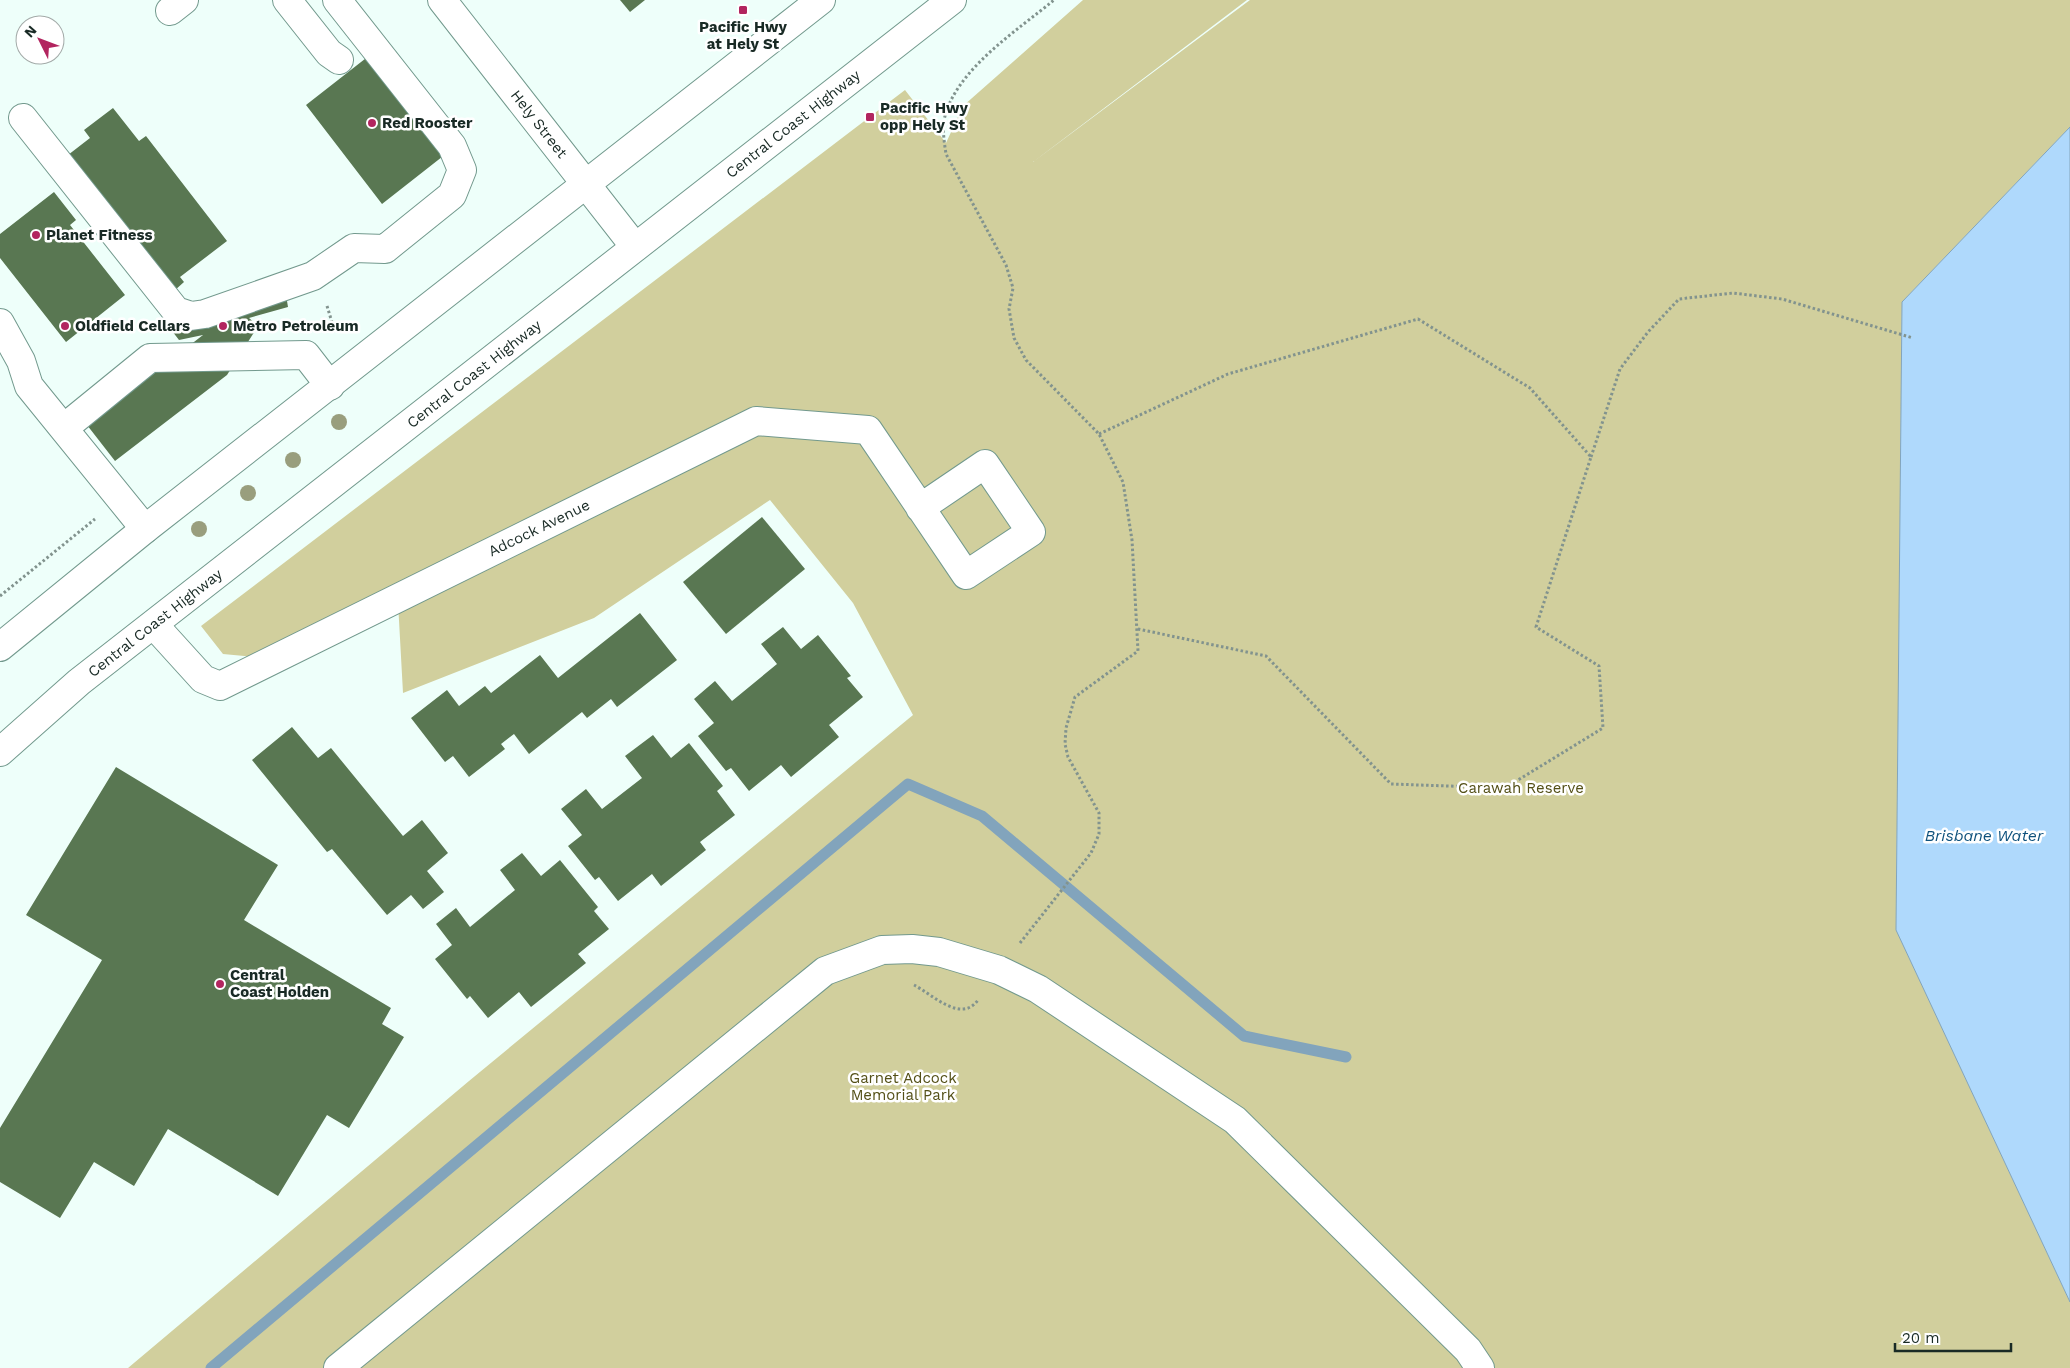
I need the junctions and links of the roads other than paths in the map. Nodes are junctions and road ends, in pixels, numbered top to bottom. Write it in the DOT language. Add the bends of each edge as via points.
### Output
graph roads {
  1 [pos="287,0"];
  2 [pos="337,0"];
  3 [pos="442,0"];
  4 [pos="821,0"];
  5 [pos="952,0"];
  6 [pos="339,60"];
  7 [pos="23,118"];
  8 [pos="586,185"];
  9 [pos="636,247"];
  10 [pos="0,323"];
  11 [pos="330,386"];
  12 [pos="64,428"];
  13 [pos="920,508"];
  14 [pos="146,529"];
  15 [pos="154,625"];
  16 [pos="0,647"];
  17 [pos="0,752"];
  18 [pos="338,1368"];
  19 [pos="1480,1368"];
  1 -- 6 [label="main road" via="329,53"];
  2 -- 7 [label="main road" via="452,146 462,170 452,195 385,249 354,248 313,276 205,314 191,316 176,311"];
  3 -- 8 [label="main road, Hely Street"];
  4 -- 8 [label="main road"];
  5 -- 9 [label="main road, Central Coast Highway"];
  8 -- 9 [label="main road, Hely Street"];
  8 -- 11 [label="main road"];
  9 -- 15 [label="main road, Central Coast Highway"];
  10 -- 12 [label="main road" via="21,361 29,386"];
  11 -- 12 [label="main road" via="306,355 150,358"];
  11 -- 14 [label="main road"];
  12 -- 14 [label="main road"];
  13 -- 15 [label="main road, Adcock Avenue" via="868,430 756,421 220,686 203,679"];
  14 -- 16 [label="main road"];
  15 -- 17 [label="main road, Central Coast Highway" via="79,682"];
  18 -- 19 [label="main road" via="825,971 882,950 912,949 939,952 999,970 1038,989 1236,1120 1468,1350"];
}
